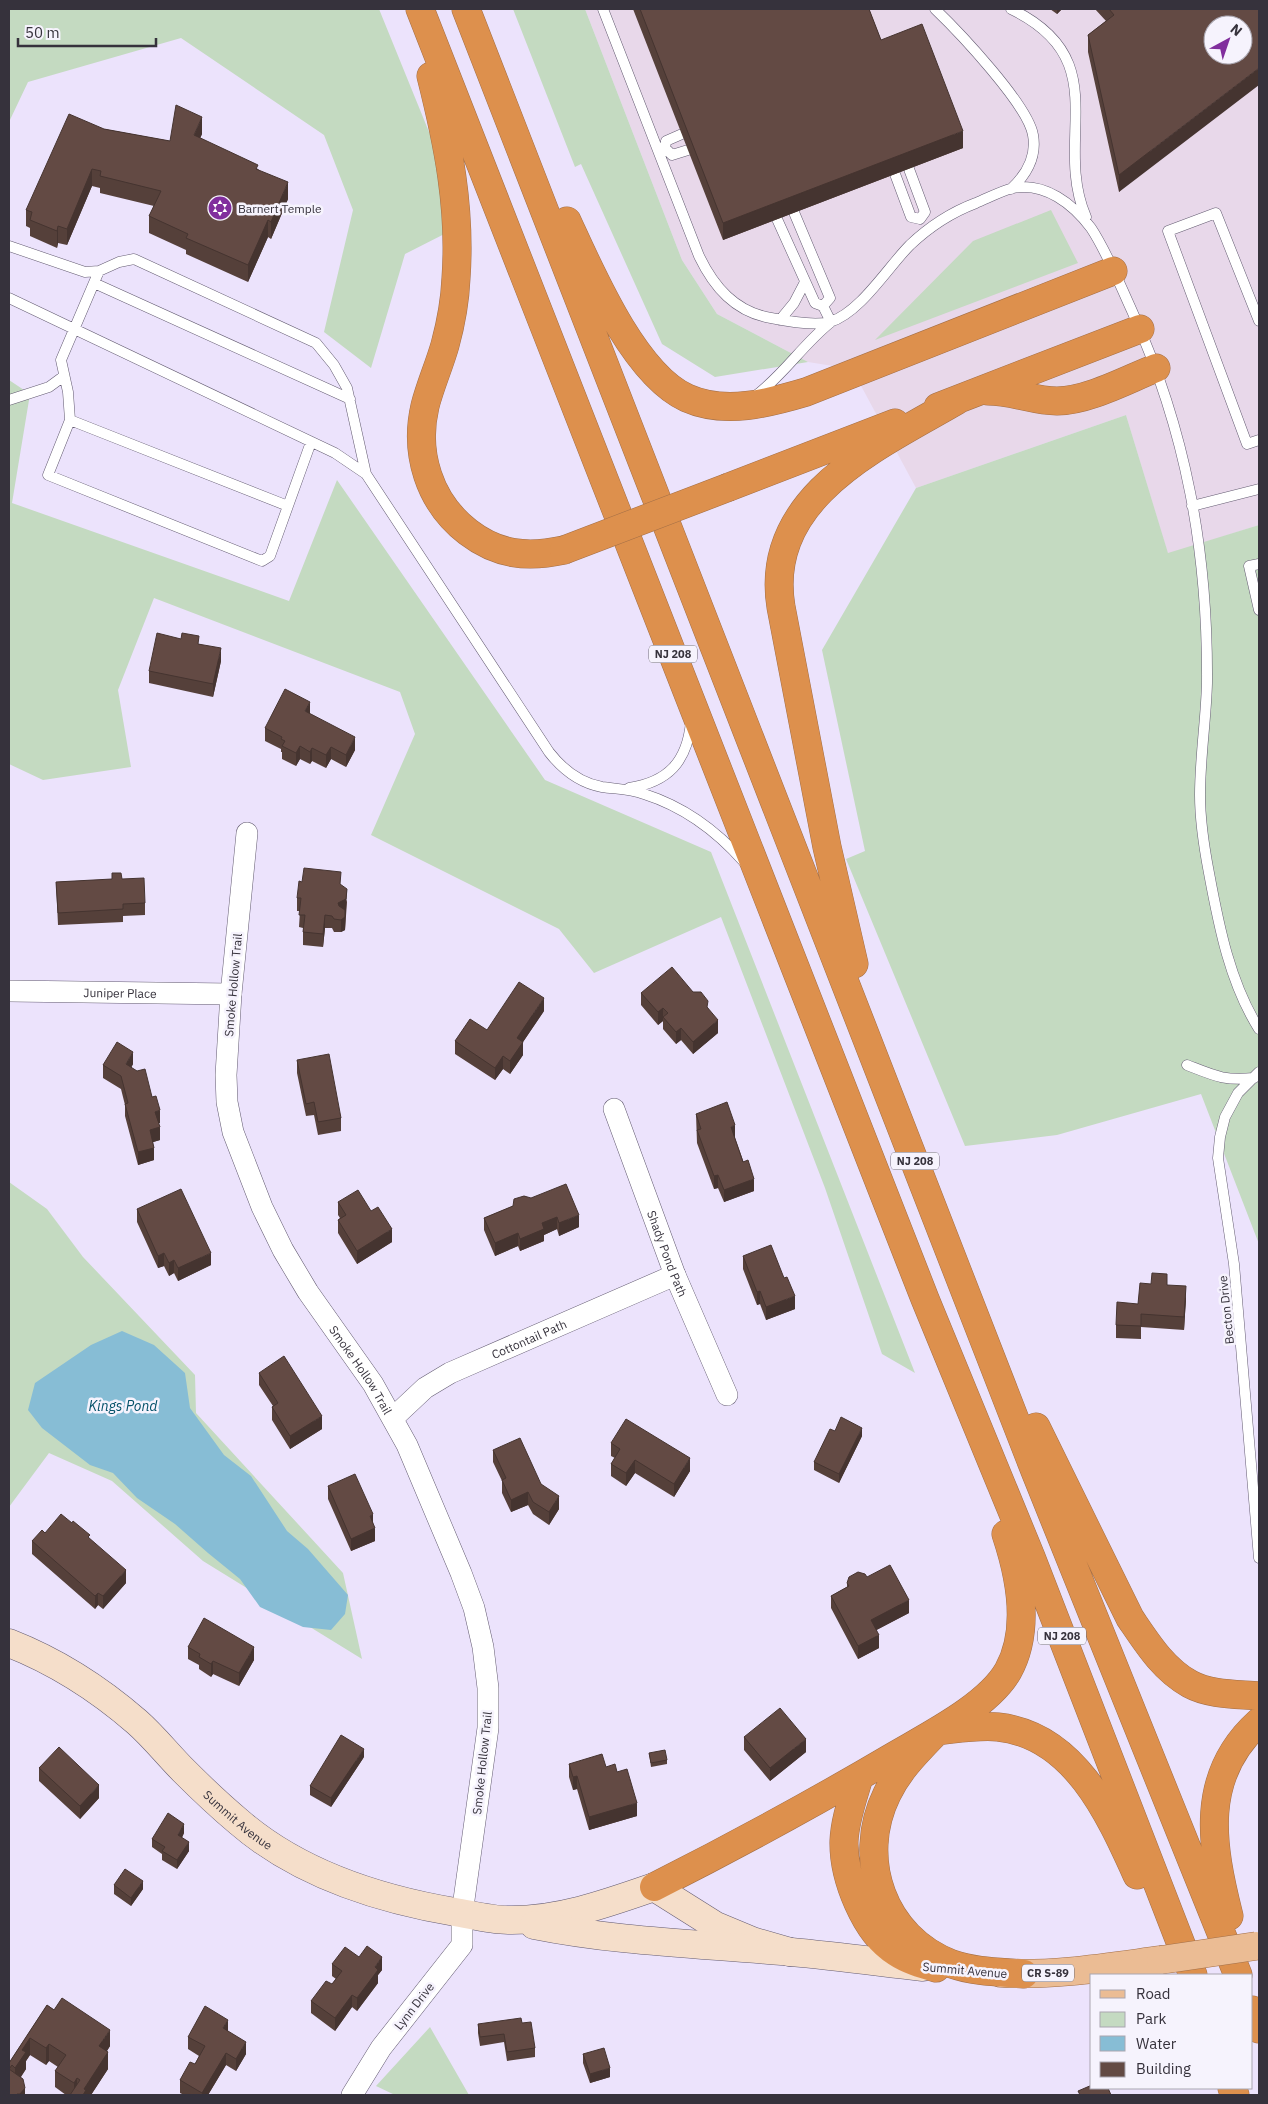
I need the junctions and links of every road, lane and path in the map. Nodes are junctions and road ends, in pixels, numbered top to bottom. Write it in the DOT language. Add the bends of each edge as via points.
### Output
graph roads {
  1 [pos="415,9"];
  2 [pos="420,9"];
  3 [pos="468,9"];
  4 [pos="603,9"];
  5 [pos="936,9"];
  6 [pos="1011,9"];
  7 [pos="682,134"];
  8 [pos="662,150"];
  9 [pos="688,150"];
  10 [pos="909,169"];
  11 [pos="895,174"];
  12 [pos="1011,188"];
  13 [pos="778,195"];
  14 [pos="782,206"];
  15 [pos="920,219"];
  16 [pos="925,232"];
  17 [pos="1093,232"];
  18 [pos="9,246"];
  19 [pos="99,271"];
  20 [pos="1113,271"];
  21 [pos="805,282"];
  22 [pos="94,283"];
  23 [pos="9,298"];
  24 [pos="823,306"];
  25 [pos="780,320"];
  26 [pos="1259,321"];
  27 [pos="831,322"];
  28 [pos="1140,329"];
  29 [pos="75,330"];
  30 [pos="1156,368"];
  31 [pos="64,376"];
  32 [pos="982,391"];
  33 [pos="350,399"];
  34 [pos="9,400"];
  35 [pos="956,401"];
  36 [pos="733,406"];
  37 [pos="70,420"];
  38 [pos="1259,440"];
  39 [pos="311,442"];
  40 [pos="366,474"];
  41 [pos="1259,489"];
  42 [pos="288,506"];
  43 [pos="1192,506"];
  44 [pos="1259,564"];
  45 [pos="1259,610"];
  46 [pos="691,700"];
  47 [pos="623,789"];
  48 [pos="247,834"];
  49 [pos="764,888"];
  50 [pos="9,991"];
  51 [pos="231,994"];
  52 [pos="1259,1029"];
  53 [pos="1187,1065"];
  54 [pos="1257,1075"];
  55 [pos="888,1089"];
  56 [pos="614,1109"];
  57 [pos="943,1233"];
  58 [pos="675,1275"];
  59 [pos="925,1299"];
  60 [pos="727,1395"];
  61 [pos="393,1418"];
  62 [pos="1259,1558"];
  63 [pos="9,1643"];
  64 [pos="1259,1696"];
  65 [pos="1259,1722"];
  66 [pos="937,1731"];
  67 [pos="859,1777"];
  68 [pos="654,1887"];
  69 [pos="462,1914"];
  70 [pos="508,1920"];
  71 [pos="1258,1946"];
  72 [pos="790,1952"];
  73 [pos="936,1968"];
  74 [pos="1171,1968"];
  75 [pos="1024,1974"];
  76 [pos="1193,1974"];
  77 [pos="1238,1974"];
  78 [pos="1244,1974"];
  79 [pos="352,2095"];
  1 -- 35 [label="highway, bridge" via="447,144 457,227 456,278 450,323 425,407 422,450 433,492 460,526 476,538 511,553 532,556 564,550"];
  2 -- 46 [label="highway, NJ 208"];
  3 -- 36 [label="highway" via="580,250 627,335 656,375 670,388 709,404"];
  3 -- 55 [label="highway, NJ 208"];
  4 -- 8 [label="lane"];
  5 -- 12 [label="lane" via="1027,118 1033,133 1032,158 1021,179"];
  6 -- 17 [label="lane" via="1043,29 1070,68 1077,104 1075,186"];
  7 -- 8 [label="lane" via="666,141"];
  8 -- 9 [label="lane" via="672,155"];
  8 -- 25 [label="lane" via="699,256 718,288 744,309 761,317"];
  10 -- 15 [label="lane" via="925,212"];
  11 -- 15 [label="lane" via="911,217"];
  12 -- 16 [label="lane" via="948,216"];
  12 -- 17 [label="lane" via="1040,189 1056,195 1082,217"];
  13 -- 14 [label="lane"];
  14 -- 21 [label="lane" via="777,219"];
  14 -- 24 [label="lane" via="793,210 830,298"];
  15 -- 16 [label="lane"];
  16 -- 27 [label="lane" via="898,258 868,295"];
  17 -- 20 [label="lane"];
  18 -- 19 [label="lane" via="85,272"];
  19 -- 22 [label="lane"];
  19 -- 33 [label="lane" via="134,259 316,343 338,372"];
  20 -- 28 [label="lane"];
  20 -- 36 [label="highway" via="806,392 756,405"];
  21 -- 24 [label="lane" via="814,303"];
  21 -- 25 [label="lane"];
  22 -- 29 [label="lane"];
  22 -- 33 [label="lane"];
  23 -- 29 [label="lane"];
  24 -- 27 [label="lane"];
  25 -- 27 [label="lane"];
  26 -- 38 [label="lane" via="1216,213 1168,231 1247,444"];
  27 -- 36 [label="lane" via="766,388 744,403"];
  28 -- 30 [label="lane"];
  28 -- 32 [label="highway"];
  29 -- 31 [label="lane" via="61,360"];
  29 -- 39 [label="lane"];
  30 -- 32 [label="highway" via="1088,395 1057,401"];
  30 -- 43 [label="lane" via="1176,430"];
  31 -- 34 [label="lane" via="49,387"];
  31 -- 37 [label="lane"];
  32 -- 35 [label="highway"];
  33 -- 40 [label="lane"];
  35 -- 55 [label="highway" via="880,446 824,488 792,525 779,567 781,607 827,847"];
  37 -- 42 [label="lane"];
  37 -- 42 [label="lane" via="48,475 262,561 270,556"];
  39 -- 40 [label="lane"];
  39 -- 42 [label="lane"];
  40 -- 47 [label="lane" via="562,769 601,787"];
  41 -- 43 [label="lane"];
  43 -- 52 [label="lane" via="1201,571 1206,647 1200,796 1202,831 1220,935 1249,1013"];
  44 -- 45 [label="lane" via="1249,566"];
  46 -- 47 [label="lane" via="690,733 680,760 658,780"];
  46 -- 49 [label="highway, NJ 208"];
  47 -- 49 [label="lane" via="660,799 699,819 734,850"];
  48 -- 51 [label="street, Smoke Hollow Trail"];
  49 -- 59 [label="highway, NJ 208"];
  50 -- 51 [label="street, Juniper Place"];
  51 -- 61 [label="street, Smoke Hollow Trail" via="227,1102 243,1162 288,1259"];
  53 -- 54 [label="lane" via="1219,1078 1235,1080"];
  54 -- 62 [label="lane, Becton Drive" via="1238,1094 1225,1117 1218,1158 1236,1282"];
  55 -- 57 [label="highway, NJ 208"];
  56 -- 58 [label="street, Shady Pond Path"];
  57 -- 64 [label="highway" via="1066,1491 1130,1618 1150,1648 1167,1667 1192,1685 1219,1692"];
  57 -- 77 [label="highway, NJ 208"];
  58 -- 60 [label="street, Shady Pond Path"];
  58 -- 61 [label="street, Cottontail Path" via="450,1373 425,1388"];
  59 -- 66 [label="highway" via="1011,1549 1021,1615 1019,1639 1008,1671 990,1692"];
  59 -- 76 [label="highway, NJ 208" via="1031,1557"];
  61 -- 69 [label="street, Smoke Hollow Trail" via="474,1608 483,1647 488,1728"];
  63 -- 69 [label="street, Summit Avenue / CR S-89" via="62,1668 100,1693 137,1722 240,1823 277,1851 318,1873 388,1898"];
  65 -- 78 [label="highway" via="1242,1738 1229,1761 1219,1786 1214,1813 1214,1847 1220,1880"];
  66 -- 67 [label="highway"];
  66 -- 74 [label="highway" via="998,1727 1032,1735 1073,1766 1095,1793 1112,1823"];
  66 -- 75 [label="highway" via="903,1768 882,1806 874,1834 874,1864 879,1890 894,1918 918,1945 952,1964 982,1971"];
  67 -- 68 [label="highway"];
  67 -- 73 [label="highway" via="847,1816 844,1842 848,1876 858,1903 874,1932 895,1952"];
  68 -- 70 [label="street, Summit Avenue / CR S-89" via="604,1904"];
  68 -- 72 [label="street, Summit Avenue / CR S-89" via="716,1926"];
  69 -- 70 [label="street, Summit Avenue / CR S-89"];
  69 -- 79 [label="street, Lynn Drive" via="462,1945 381,2048"];
  70 -- 72 [label="street, Summit Avenue / CR S-89" via="571,1932"];
  71 -- 74 [label="main road, Summit Avenue / CR S-89, bridge"];
  72 -- 73 [label="street, Summit Avenue / CR S-89"];
  73 -- 75 [label="main road, Summit Avenue / CR S-89"];
  74 -- 75 [label="main road, Summit Avenue / CR S-89"];
}
